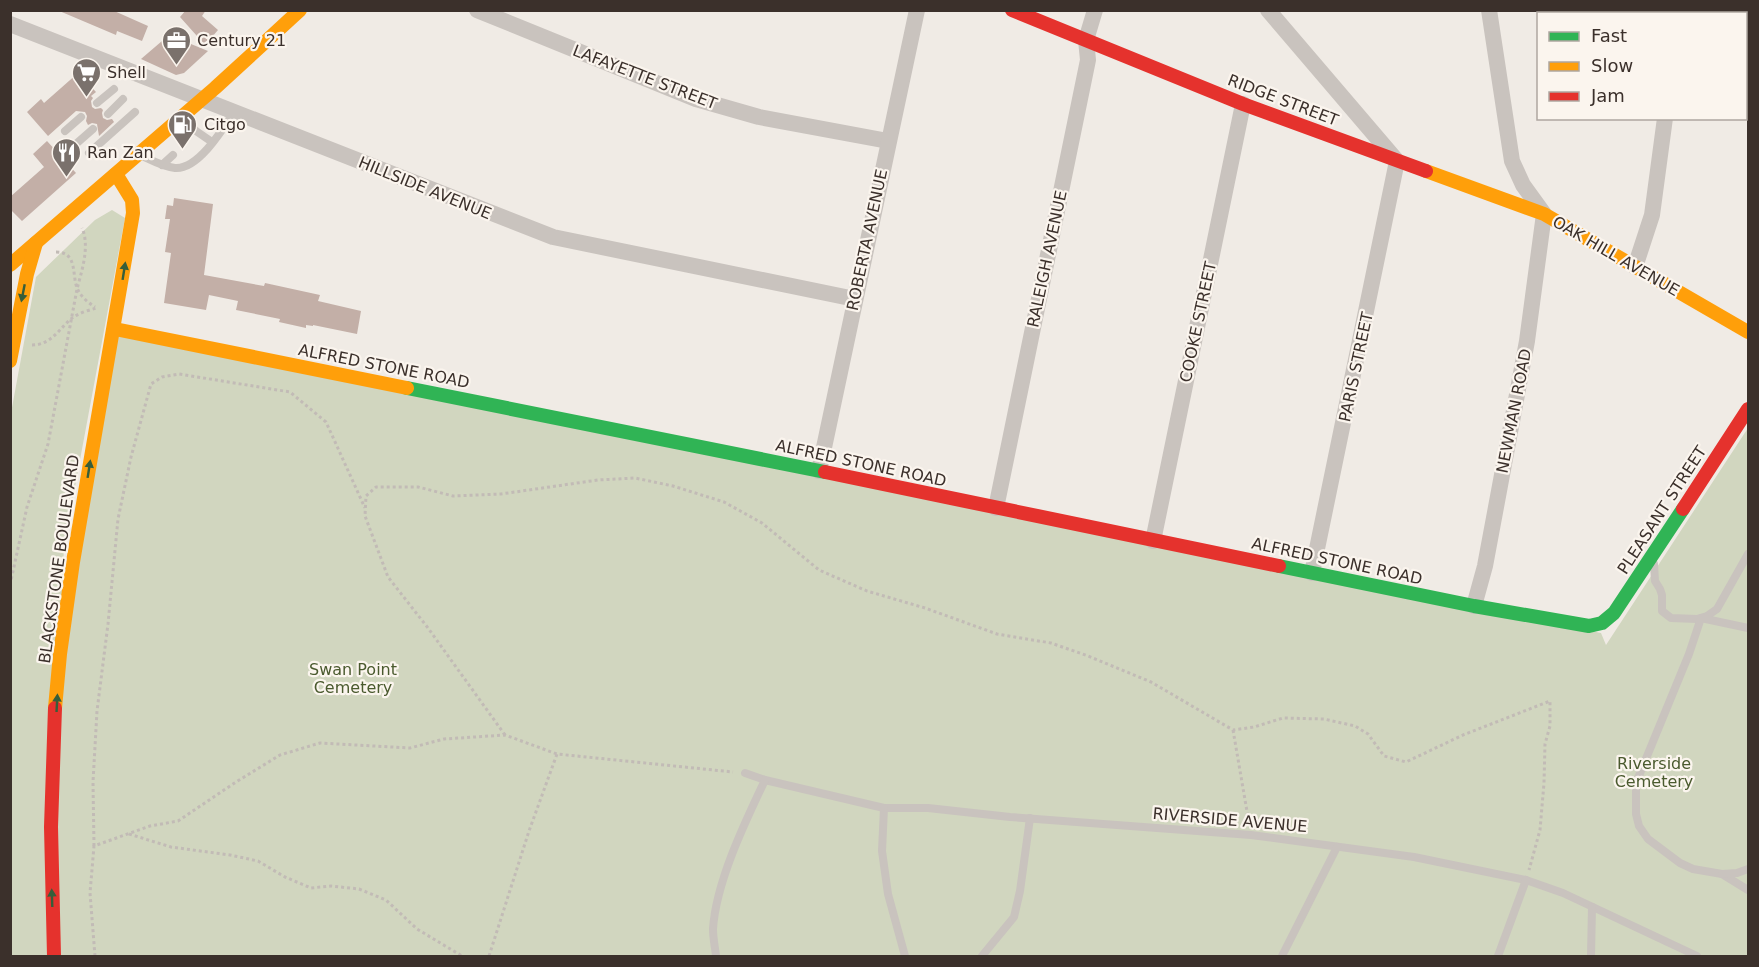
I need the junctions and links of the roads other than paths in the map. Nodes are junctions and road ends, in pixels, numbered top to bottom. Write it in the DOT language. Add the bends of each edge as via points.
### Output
graph roads {
  1 [pos="300,10"];
  2 [pos="477,10"];
  3 [pos="917,10"];
  4 [pos="1012,10"];
  5 [pos="1095,10"];
  6 [pos="1268,10"];
  7 [pos="1489,10"];
  8 [pos="10,24"];
  9 [pos="1086,40"];
  10 [pos="114,89"];
  11 [pos="123,99"];
  12 [pos="202,99"];
  13 [pos="97,103"];
  14 [pos="1243,104"];
  15 [pos="135,112"];
  16 [pos="234,112"];
  17 [pos="108,114"];
  18 [pos="81,117"];
  19 [pos="181,117"];
  20 [pos="1665,120"];
  21 [pos="93,129"];
  22 [pos="65,131"];
  23 [pos="888,141"];
  24 [pos="212,142"];
  25 [pos="77,143"];
  26 [pos="89,153"];
  27 [pos="139,155"];
  28 [pos="173,155"];
  29 [pos="1397,161"];
  30 [pos="162,165"];
  31 [pos="116,174"];
  32 [pos="1544,214"];
  33 [pos="36,243"];
  34 [pos="10,265"];
  35 [pos="1635,267"];
  36 [pos="855,299"];
  37 [pos="115,329"];
  38 [pos="1749,332"];
  39 [pos="16,341"];
  40 [pos="10,361"];
  41 [pos="1749,409"];
  42 [pos="819,471"];
  43 [pos="996,508"];
  44 [pos="1152,541"];
  45 [pos="1653,554"];
  46 [pos="1749,554"];
  47 [pos="1312,573"];
  48 [pos="1474,606"];
  49 [pos="1701,618"];
  50 [pos="1600,625"];
  51 [pos="1749,628"];
  52 [pos="745,773"];
  53 [pos="765,780"];
  54 [pos="884,808"];
  55 [pos="1030,818"];
  56 [pos="1337,847"];
  57 [pos="1749,869"];
  58 [pos="1722,874"];
  59 [pos="1526,880"];
  60 [pos="1749,890"];
  61 [pos="1592,907"];
  62 [pos="54,957"];
  63 [pos="716,957"];
  64 [pos="905,957"];
  65 [pos="982,957"];
  66 [pos="1282,957"];
  67 [pos="1498,957"];
  68 [pos="1591,957"];
  69 [pos="1697,957"];
  1 -- 12 [label="street"];
  2 -- 23 [label="street, LAFAYETTE STREET" via="696,99 759,117"];
  3 -- 23 [label="street, ROBERTA AVENUE"];
  4 -- 9 [label="street, RIDGE STREET"];
  5 -- 9 [label="street, RALEIGH AVENUE"];
  6 -- 29 [label="street"];
  7 -- 32 [label="street, OAK HILL AVENUE" via="1512,161"];
  8 -- 12 [label="street, HILLSIDE AVENUE"];
  9 -- 14 [label="street, RIDGE STREET"];
  9 -- 43 [label="street, RALEIGH AVENUE" via="1088,60"];
  10 -- 13 [label="lane"];
  11 -- 17 [label="lane"];
  12 -- 16 [label="street, HILLSIDE AVENUE"];
  12 -- 19 [label="street"];
  14 -- 29 [label="street, RIDGE STREET"];
  14 -- 44 [label="street, COOKE STREET"];
  15 -- 26 [label="lane"];
  16 -- 24 [label="lane"];
  16 -- 36 [label="street, HILLSIDE AVENUE" via="553,237"];
  18 -- 22 [label="lane"];
  19 -- 24 [label="lane" via="195,135"];
  19 -- 27 [label="street"];
  20 -- 35 [label="street" via="1652,216"];
  21 -- 25 [label="lane"];
  23 -- 36 [label="street, ROBERTA AVENUE"];
  24 -- 30 [label="lane" via="196,160 183,167"];
  27 -- 30 [label="lane"];
  27 -- 31 [label="street"];
  28 -- 30 [label="lane"];
  29 -- 32 [label="street, RIDGE STREET"];
  29 -- 47 [label="street, PARIS STREET"];
  31 -- 33 [label="street"];
  37 -- 31 [label="street, BLACKSTONE BOULEVARD, one-way" via="133,213 130,196"];
  32 -- 35 [label="street, OAK HILL AVENUE"];
  32 -- 48 [label="street, NEWMAN ROAD" via="1527,342"];
  33 -- 34 [label="street"];
  33 -- 39 [label="street, one-way"];
  35 -- 38 [label="street, OAK HILL AVENUE"];
  36 -- 42 [label="street, ROBERTA AVENUE"];
  37 -- 42 [label="street, ALFRED STONE ROAD"];
  62 -- 37 [label="street, BLACKSTONE BOULEVARD, one-way" via="51,807 65,613"];
  39 -- 40 [label="street"];
  41 -- 45 [label="street, PLEASANT STREET"];
  42 -- 43 [label="street, ALFRED STONE ROAD"];
  43 -- 44 [label="street, ALFRED STONE ROAD"];
  44 -- 47 [label="street, ALFRED STONE ROAD"];
  45 -- 49 [label="lane" via="1662,610 1671,618"];
  45 -- 50 [label="street, PLEASANT STREET" via="1609,620"];
  46 -- 49 [label="lane" via="1717,609"];
  47 -- 48 [label="street, ALFRED STONE ROAD"];
  48 -- 50 [label="street, ALFRED STONE ROAD" via="1579,626"];
  49 -- 51 [label="lane"];
  49 -- 58 [label="lane" via="1636,783 1635,805 1639,826 1648,839 1680,863"];
  52 -- 53 [label="lane, RIVERSIDE AVENUE"];
  53 -- 54 [label="lane, RIVERSIDE AVENUE"];
  53 -- 63 [label="lane" via="743,826 719,895 713,929"];
  54 -- 55 [label="lane, RIVERSIDE AVENUE" via="928,808"];
  54 -- 64 [label="lane" via="882,851 888,894"];
  55 -- 56 [label="lane, RIVERSIDE AVENUE" via="1251,835"];
  55 -- 65 [label="lane" via="1014,917"];
  56 -- 59 [label="lane, RIVERSIDE AVENUE" via="1414,857"];
  56 -- 66 [label="lane"];
  57 -- 58 [label="lane"];
  58 -- 60 [label="lane"];
  59 -- 61 [label="lane, RIVERSIDE AVENUE"];
  59 -- 67 [label="lane"];
  61 -- 68 [label="lane"];
  61 -- 69 [label="lane, RIVERSIDE AVENUE"];
}
